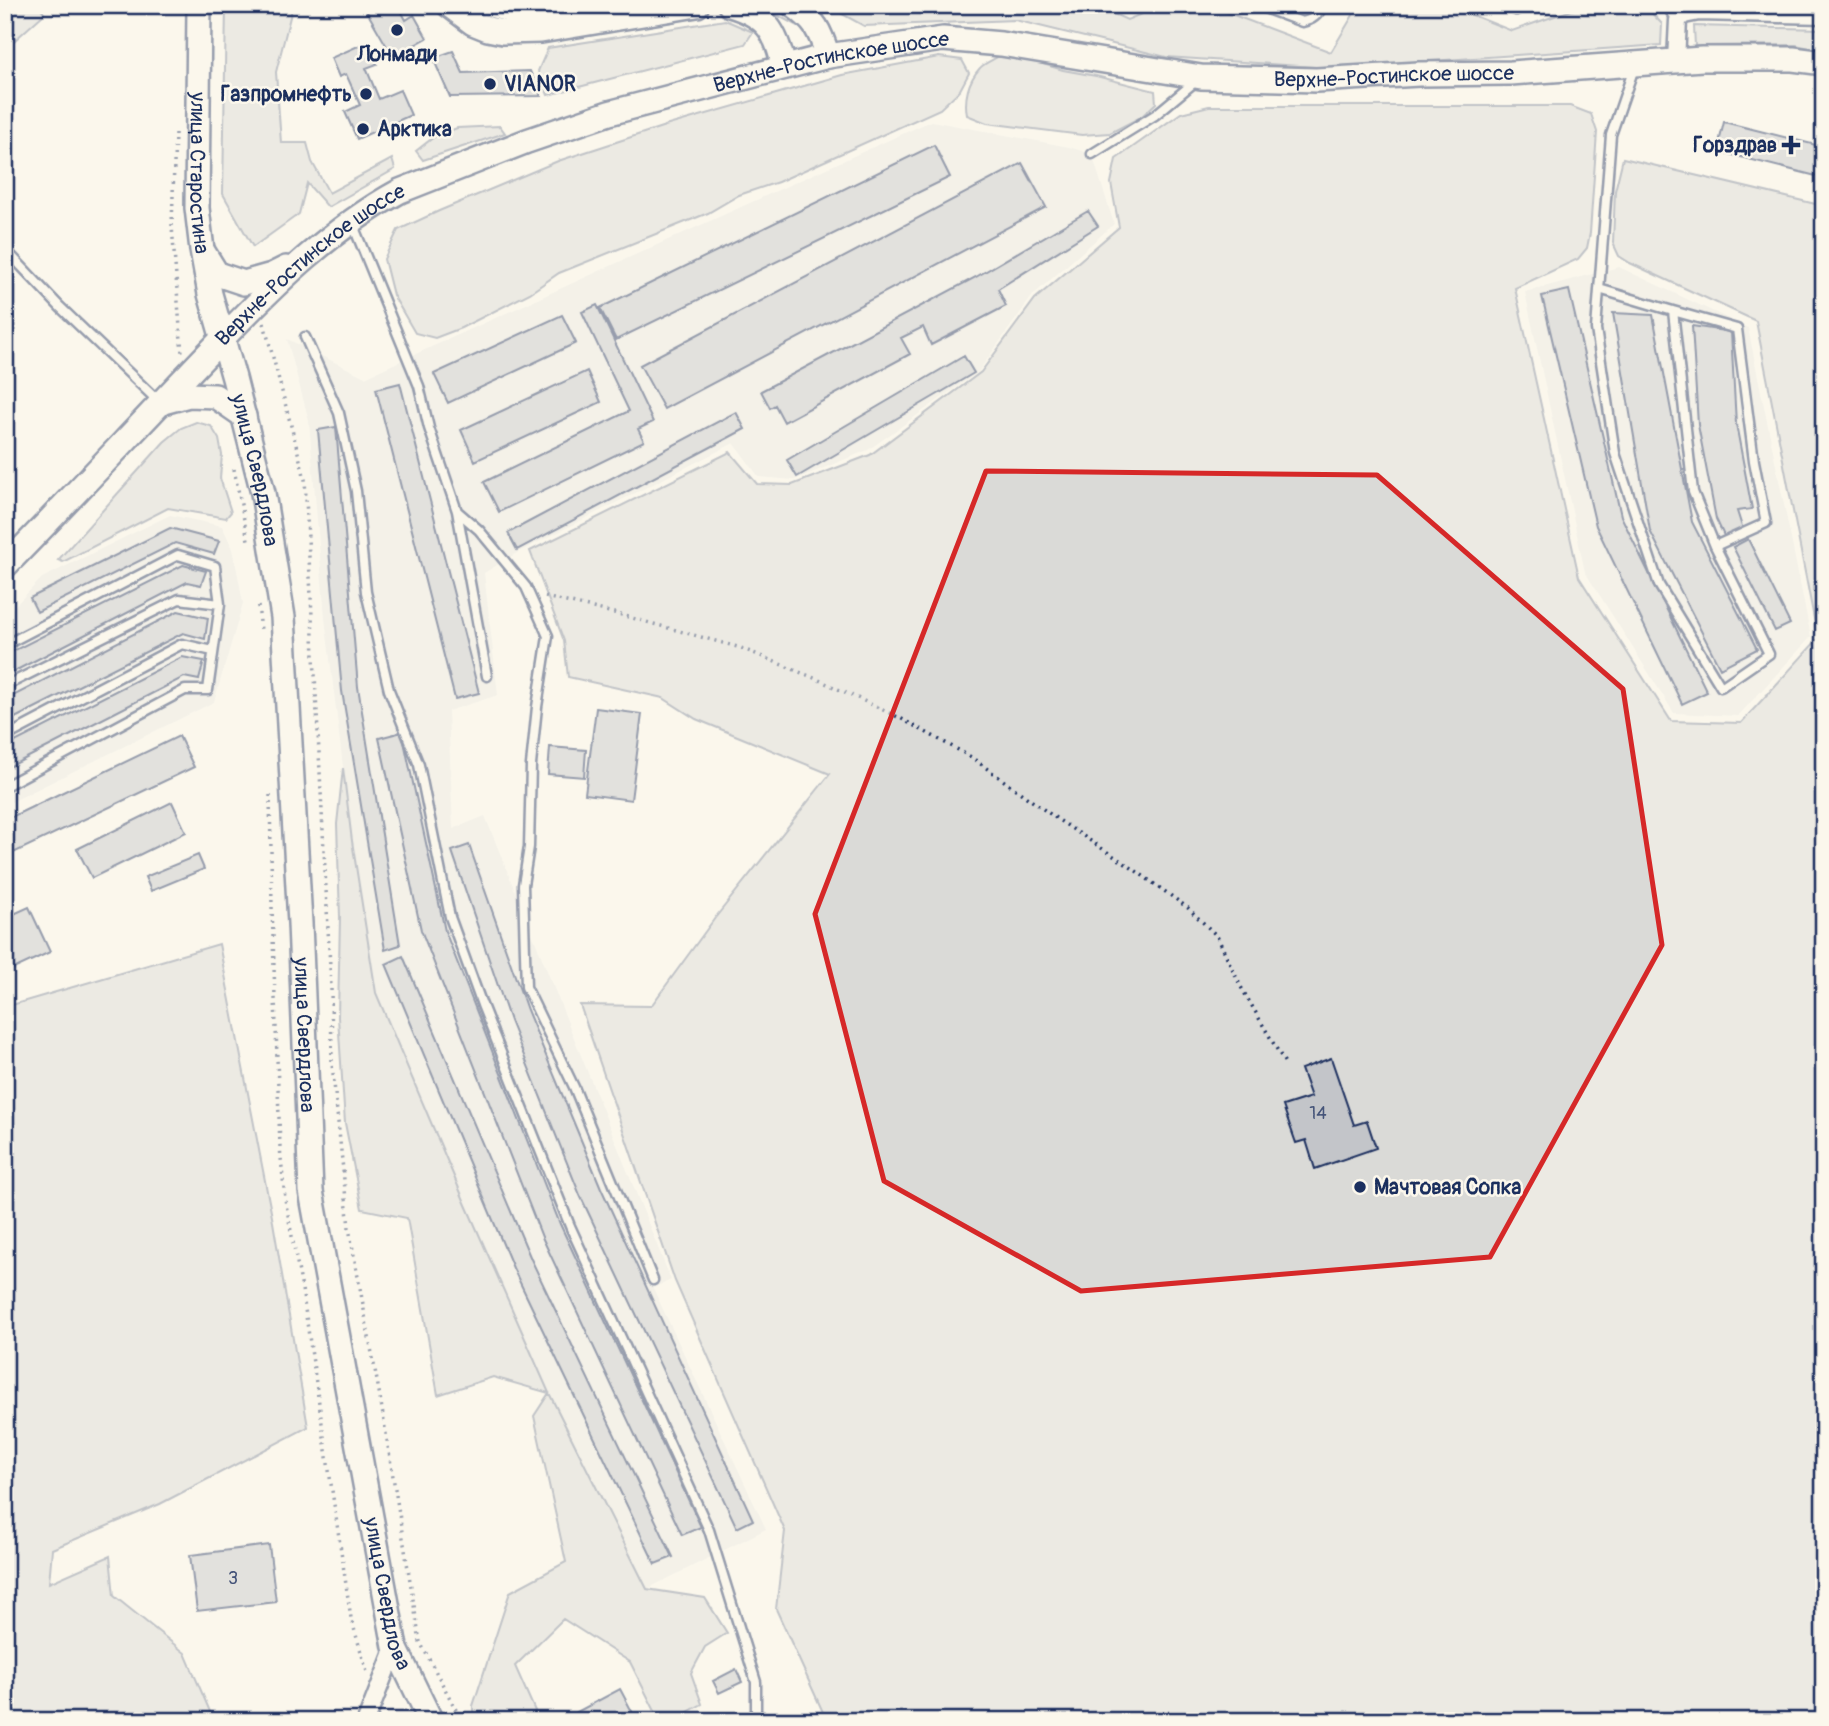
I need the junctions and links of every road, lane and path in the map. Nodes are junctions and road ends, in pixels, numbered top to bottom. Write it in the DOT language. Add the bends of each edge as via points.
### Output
graph roads {
  1 [pos="200,5"];
  2 [pos="449,5"];
  3 [pos="490,5"];
  4 [pos="576,5"];
  5 [pos="697,5"];
  6 [pos="730,5"];
  7 [pos="793,5"];
  8 [pos="1256,5"];
  9 [pos="1323,5"];
  10 [pos="1505,5"];
  11 [pos="1527,5"];
  12 [pos="1665,5"];
  13 [pos="1824,15"];
  14 [pos="1678,20"];
  15 [pos="828,56"];
  16 [pos="1676,61"];
  17 [pos="1824,63"];
  18 [pos="1636,64"];
  19 [pos="784,67"];
  20 [pos="1201,76"];
  21 [pos="1092,154"];
  22 [pos="352,222"];
  23 [pos="5,249"];
  24 [pos="202,250"];
  25 [pos="307,257"];
  26 [pos="1599,289"];
  27 [pos="258,300"];
  28 [pos="1673,311"];
  29 [pos="305,337"];
  30 [pos="222,338"];
  31 [pos="160,403"];
  32 [pos="244,416"];
  33 [pos="457,511"];
  34 [pos="1715,546"];
  35 [pos="5,566"];
  36 [pos="526,587"];
  37 [pos="220,604"];
  38 [pos="5,645"];
  39 [pos="213,651"];
  40 [pos="487,676"];
  41 [pos="5,686"];
  42 [pos="5,737"];
  43 [pos="5,786"];
  44 [pos="1286,1065"];
  45 [pos="653,1280"];
  46 [pos="395,1647"];
  47 [pos="366,1721"];
  48 [pos="431,1721"];
  49 [pos="462,1721"];
  50 [pos="756,1721"];
  1 -- 24 [label="street, улица Старостина" via="197,208"];
  2 -- 5 [label="street" via="473,23 503,32 541,31"];
  3 -- 4 [label="street" via="538,11"];
  6 -- 19 [label="street" via="769,26"];
  7 -- 15 [label="street" via="818,29"];
  8 -- 9 [label="lane" via="1302,22 1315,17"];
  10 -- 11 [label="lane" via="1516,9"];
  12 -- 14 [label="lane"];
  13 -- 14 [label="street" via="1699,12"];
  14 -- 16 [label="street"];
  15 -- 19 [label="street, Верхне-Ростинское шоссе"];
  15 -- 20 [label="street, Верхне-Ростинское шоссе" via="963,40"];
  16 -- 17 [label="street, Верхне-Ростинское шоссе" via="1793,59"];
  16 -- 18 [label="street, Верхне-Ростинское шоссе"];
  18 -- 20 [label="street, Верхне-Ростинское шоссе" via="1316,80"];
  18 -- 26 [label="lane" via="1611,135"];
  19 -- 22 [label="street, Верхне-Ростинское шоссе" via="609,113 527,141 400,191"];
  20 -- 21 [label="lane" via="1155,114"];
  22 -- 25 [label="street, Верхне-Ростинское шоссе"];
  22 -- 33 [label="lane" via="419,386"];
  23 -- 31 [label="lane"];
  24 -- 25 [label="street" via="217,274 244,283"];
  24 -- 30 [label="street, улица Старостина"];
  25 -- 27 [label="street, Верхне-Ростинское шоссе"];
  26 -- 28 [label="lane"];
  26 -- 34 [label="lane" via="1596,329 1615,453 1659,585 1720,687 1769,654"];
  27 -- 30 [label="street, Верхне-Ростинское шоссе"];
  27 -- 49 [label="path" via="304,479 332,1064 349,1228 420,1642"];
  28 -- 34 [label="lane" via="1693,492"];
  28 -- 34 [label="lane" via="1737,329 1766,523"];
  29 -- 50 [label="lane" via="339,413 356,491 366,592 389,690 419,765 450,918 570,1226 709,1530 756,1682"];
  30 -- 31 [label="street, Верхне-Ростинское шоссе"];
  30 -- 32 [label="street, улица Свердлова"];
  31 -- 32 [label="street" via="189,395 215,396"];
  31 -- 35 [label="street, Верхне-Ростинское шоссе"];
  32 -- 46 [label="street, улица Свердлова" via="263,493 283,617 311,1191"];
  33 -- 36 [label="lane" via="479,530"];
  33 -- 40 [label="lane"];
  36 -- 44 [label="path" via="547,598 741,648 900,718 971,757 1188,908 1217,936"];
  36 -- 45 [label="lane" via="548,636 531,765 523,885 526,987 574,1087"];
  37 -- 38 [label="lane" via="215,566 178,555"];
  37 -- 39 [label="lane"];
  37 -- 41 [label="lane" via="179,599"];
  39 -- 42 [label="lane" via="182,645"];
  39 -- 43 [label="lane" via="208,690 185,690"];
  46 -- 47 [label="street"];
  46 -- 48 [label="street, улица Свердлова"];
}
